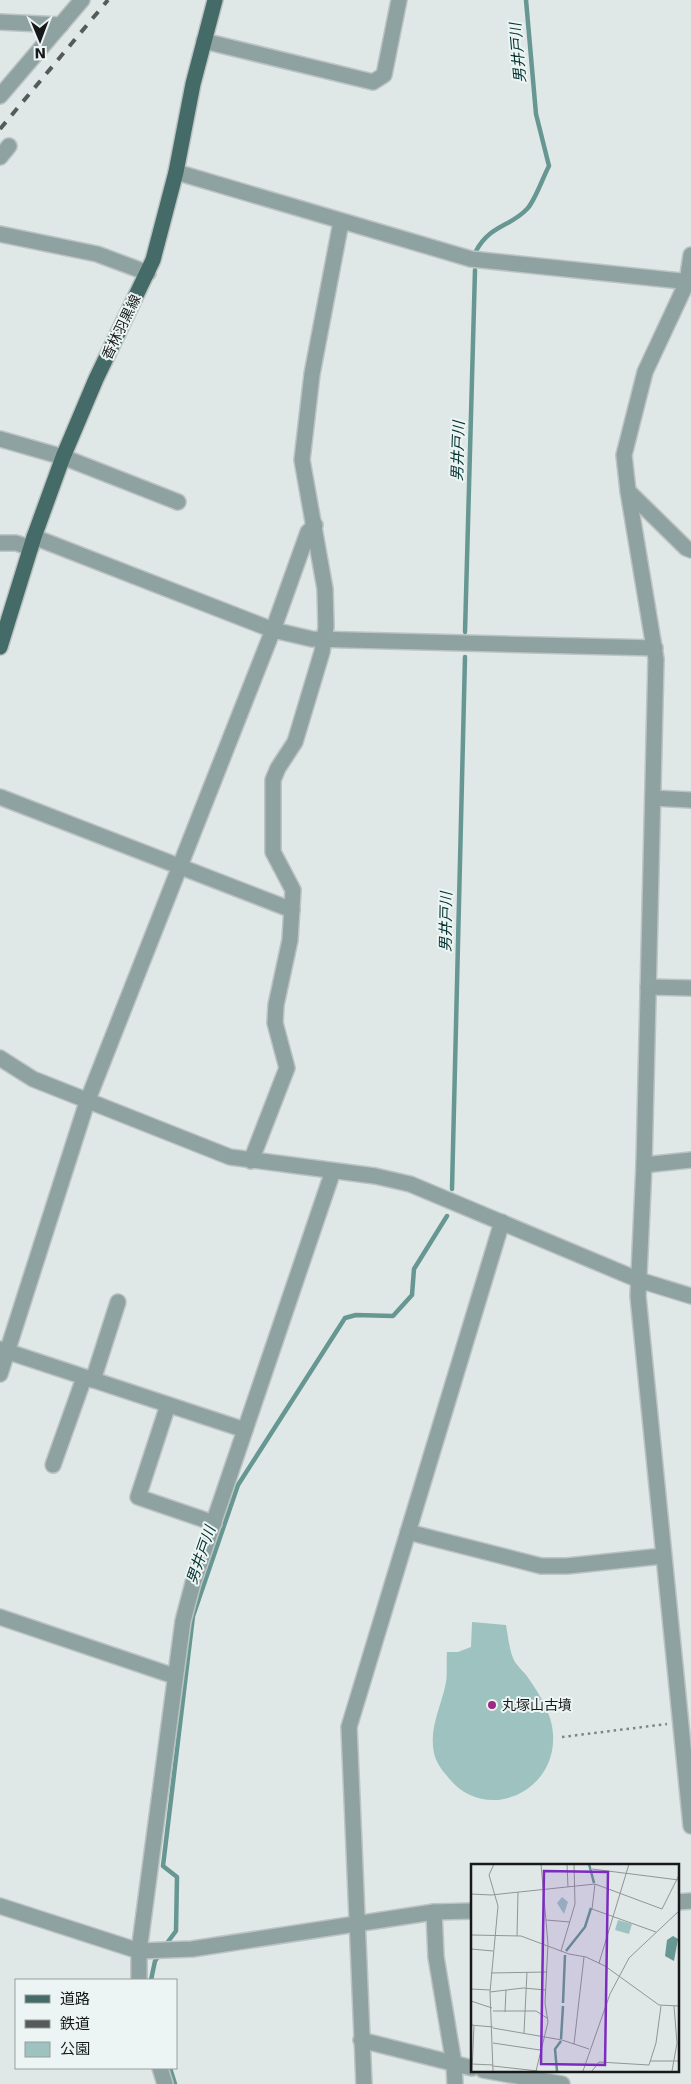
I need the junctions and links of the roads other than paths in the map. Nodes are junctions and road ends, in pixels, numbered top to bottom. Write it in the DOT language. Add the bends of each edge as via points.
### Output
graph roads {
  1 [pos="81,0"];
  2 [pos="215,0"];
  3 [pos="399,0"];
  4 [pos="0,22"];
  5 [pos="61,25"];
  6 [pos="204,41"];
  7 [pos="0,96"];
  8 [pos="176,172"];
  9 [pos="342,222"];
  10 [pos="0,234"];
  11 [pos="691,255"];
  12 [pos="148,273"];
  13 [pos="689,282"];
  14 [pos="0,439"];
  15 [pos="63,457"];
  16 [pos="628,491"];
  17 [pos="178,502"];
  18 [pos="315,525"];
  19 [pos="0,543"];
  20 [pos="32,543"];
  21 [pos="691,550"];
  22 [pos="273,630"];
  23 [pos="324,641"];
  24 [pos="0,647"];
  25 [pos="655,648"];
  26 [pos="0,798"];
  27 [pos="653,798"];
  28 [pos="691,800"];
  29 [pos="180,867"];
  30 [pos="292,910"];
  31 [pos="648,987"];
  32 [pos="691,988"];
  33 [pos="0,1058"];
  34 [pos="88,1102"];
  35 [pos="691,1160"];
  36 [pos="251,1161"];
  37 [pos="644,1165"];
  38 [pos="333,1171"];
  39 [pos="502,1222"];
  40 [pos="638,1280"];
  41 [pos="691,1296"];
  42 [pos="118,1302"];
  43 [pos="4,1350"];
  44 [pos="0,1374"];
  45 [pos="88,1379"];
  46 [pos="168,1405"];
  47 [pos="245,1430"];
  48 [pos="53,1465"];
  49 [pos="214,1523"];
  50 [pos="408,1532"];
  51 [pos="664,1556"];
  52 [pos="0,1618"];
  53 [pos="174,1676"];
  54 [pos="691,1826"];
  55 [pos="691,1901"];
  56 [pos="678,1902"];
  57 [pos="0,1906"];
  58 [pos="471,1911"];
  59 [pos="434,1912"];
  60 [pos="357,1923"];
  61 [pos="139,1951"];
  62 [pos="140,1979"];
  63 [pos="361,2040"];
  64 [pos="454,2064"];
  65 [pos="471,2068"];
  66 [pos="160,2069"];
  67 [pos="503,2072"];
  68 [pos="532,2075"];
  69 [pos="165,2084"];
  70 [pos="364,2084"];
  71 [pos="455,2084"];
  72 [pos="562,2084"];
  1 -- 5 [label="street"];
  2 -- 6 [label="main road, 香林羽黒線"];
  3 -- 6 [label="street" via="384,75 373,82"];
  4 -- 5 [label="street"];
  5 -- 7 [label="street"];
  6 -- 8 [label="main road, 香林羽黒線"];
  8 -- 9 [label="street"];
  8 -- 12 [label="main road, 香林羽黒線"];
  9 -- 13 [label="street" via="471,259"];
  9 -- 18 [label="street" via="312,374 302,460"];
  10 -- 12 [label="street" via="97,254"];
  11 -- 13 [label="street"];
  12 -- 15 [label="main road, 香林羽黒線" via="96,379"];
  13 -- 16 [label="street" via="645,372 624,455"];
  14 -- 15 [label="street"];
  15 -- 17 [label="street"];
  15 -- 20 [label="main road, 香林羽黒線"];
  16 -- 21 [label="street"];
  16 -- 25 [label="street"];
  18 -- 22 [label="street" via="308,532"];
  18 -- 23 [label="street" via="325,589"];
  19 -- 20 [label="street"];
  20 -- 22 [label="street"];
  20 -- 24 [label="main road, 香林羽黒線"];
  22 -- 23 [label="street"];
  22 -- 29 [label="street"];
  23 -- 25 [label="street"];
  23 -- 30 [label="street" via="295,742 273,780 273,852 293,890"];
  25 -- 27 [label="street"];
  26 -- 29 [label="street"];
  27 -- 28 [label="street"];
  27 -- 31 [label="street"];
  29 -- 30 [label="street"];
  29 -- 34 [label="street"];
  30 -- 36 [label="street" via="275,1023 287,1068"];
  31 -- 32 [label="street"];
  31 -- 37 [label="street"];
  33 -- 34 [label="street" via="33,1079"];
  34 -- 36 [label="street" via="223,1154"];
  34 -- 43 [label="street"];
  35 -- 37 [label="street"];
  36 -- 38 [label="street"];
  37 -- 40 [label="street"];
  38 -- 39 [label="street" via="402,1182"];
  38 -- 47 [label="street"];
  39 -- 40 [label="street"];
  39 -- 50 [label="street"];
  40 -- 41 [label="street"];
  40 -- 51 [label="street"];
  42 -- 45 [label="street"];
  43 -- 44 [label="street"];
  43 -- 45 [label="street"];
  45 -- 46 [label="street"];
  45 -- 48 [label="street"];
  46 -- 47 [label="street"];
  46 -- 49 [label="street" via="138,1496"];
  47 -- 49 [label="street"];
  49 -- 53 [label="street" via="183,1621"];
  50 -- 51 [label="street" via="540,1566"];
  50 -- 60 [label="street" via="350,1727"];
  51 -- 54 [label="street"];
  52 -- 53 [label="street"];
  53 -- 61 [label="street"];
  55 -- 56 [label="street"];
  57 -- 61 [label="street"];
  58 -- 59 [label="street"];
  59 -- 60 [label="street"];
  59 -- 64 [label="street" via="436,1956"];
  60 -- 61 [label="street" via="192,1949"];
  60 -- 63 [label="street"];
  61 -- 62 [label="street"];
  63 -- 64 [label="street"];
  63 -- 70 [label="street"];
  64 -- 65 [label="street"];
  64 -- 71 [label="street"];
  66 -- 69 [label="street"];
  67 -- 68 [label="street"];
  68 -- 72 [label="street"];
}
